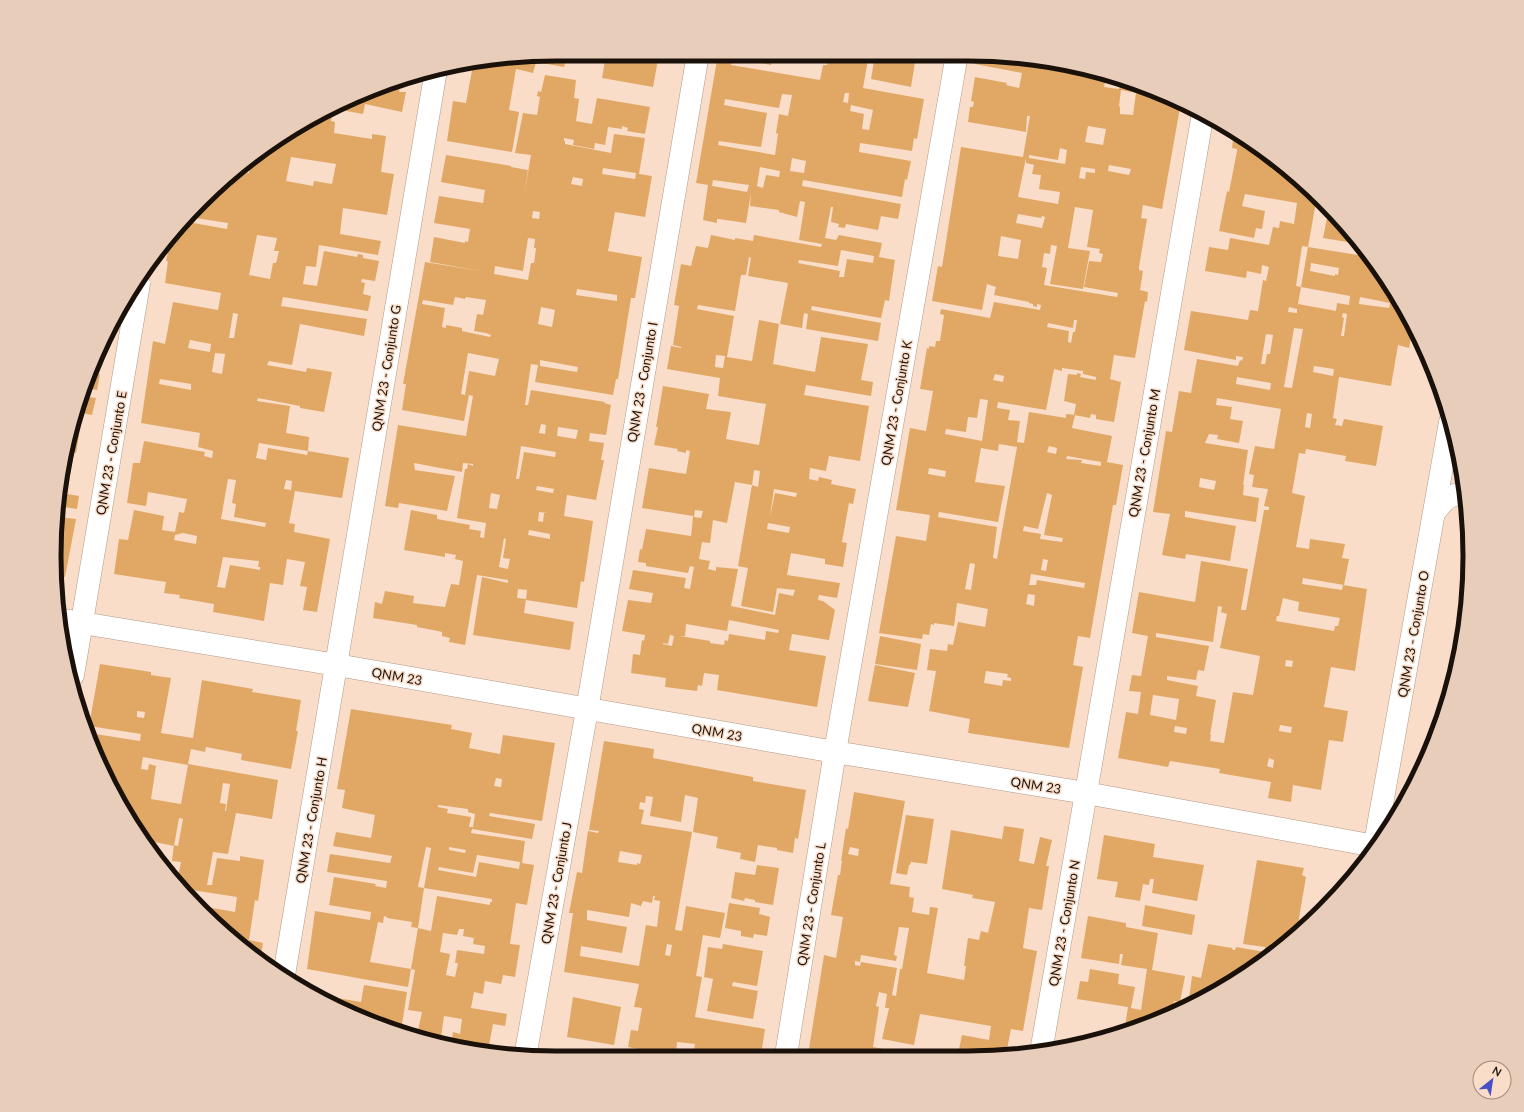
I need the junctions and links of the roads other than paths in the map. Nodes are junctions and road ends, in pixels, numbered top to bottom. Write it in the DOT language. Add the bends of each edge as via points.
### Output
graph roads {
  1 [pos="697,61"];
  2 [pos="955,61"];
  3 [pos="435,76"];
  4 [pos="1201,119"];
  5 [pos="138,291"];
  6 [pos="1448,435"];
  7 [pos="1459,494"];
  8 [pos="1434,513"];
  9 [pos="65,620"];
  10 [pos="82,622"];
  11 [pos="337,665"];
  12 [pos="74,667"];
  13 [pos="587,710"];
  14 [pos="835,752"];
  15 [pos="1086,794"];
  16 [pos="1376,837"];
  17 [pos="1369,846"];
  18 [pos="285,970"];
  19 [pos="1042,1045"];
  20 [pos="526,1050"];
  21 [pos="787,1051"];
  1 -- 13 [label="street, QNM 23 - Conjunto I"];
  2 -- 14 [label="street, QNM 23 - Conjunto K"];
  3 -- 11 [label="street, QNM 23 - Conjunto G"];
  4 -- 15 [label="street, QNM 23 - Conjunto M"];
  5 -- 10 [label="street, QNM 23 - Conjunto E"];
  6 -- 8 [label="street, QNM 23 - Conjunto O"];
  7 -- 8 [label="street" via="1444,500"];
  8 -- 16 [label="street, QNM 23 - Conjunto O"];
  9 -- 10 [label="street, QNM 23"];
  10 -- 11 [label="street, QNM 23"];
  10 -- 12 [label="street, QNM 23 - Conjunto E"];
  11 -- 13 [label="street, QNM 23"];
  11 -- 18 [label="street, QNM 23 - Conjunto H"];
  13 -- 14 [label="street, QNM 23"];
  13 -- 20 [label="street, QNM 23 - Conjunto J"];
  14 -- 15 [label="street, QNM 23"];
  14 -- 21 [label="street, QNM 23 - Conjunto L"];
  15 -- 17 [label="street, QNM 23"];
  15 -- 19 [label="street, QNM 23 - Conjunto N"];
}
